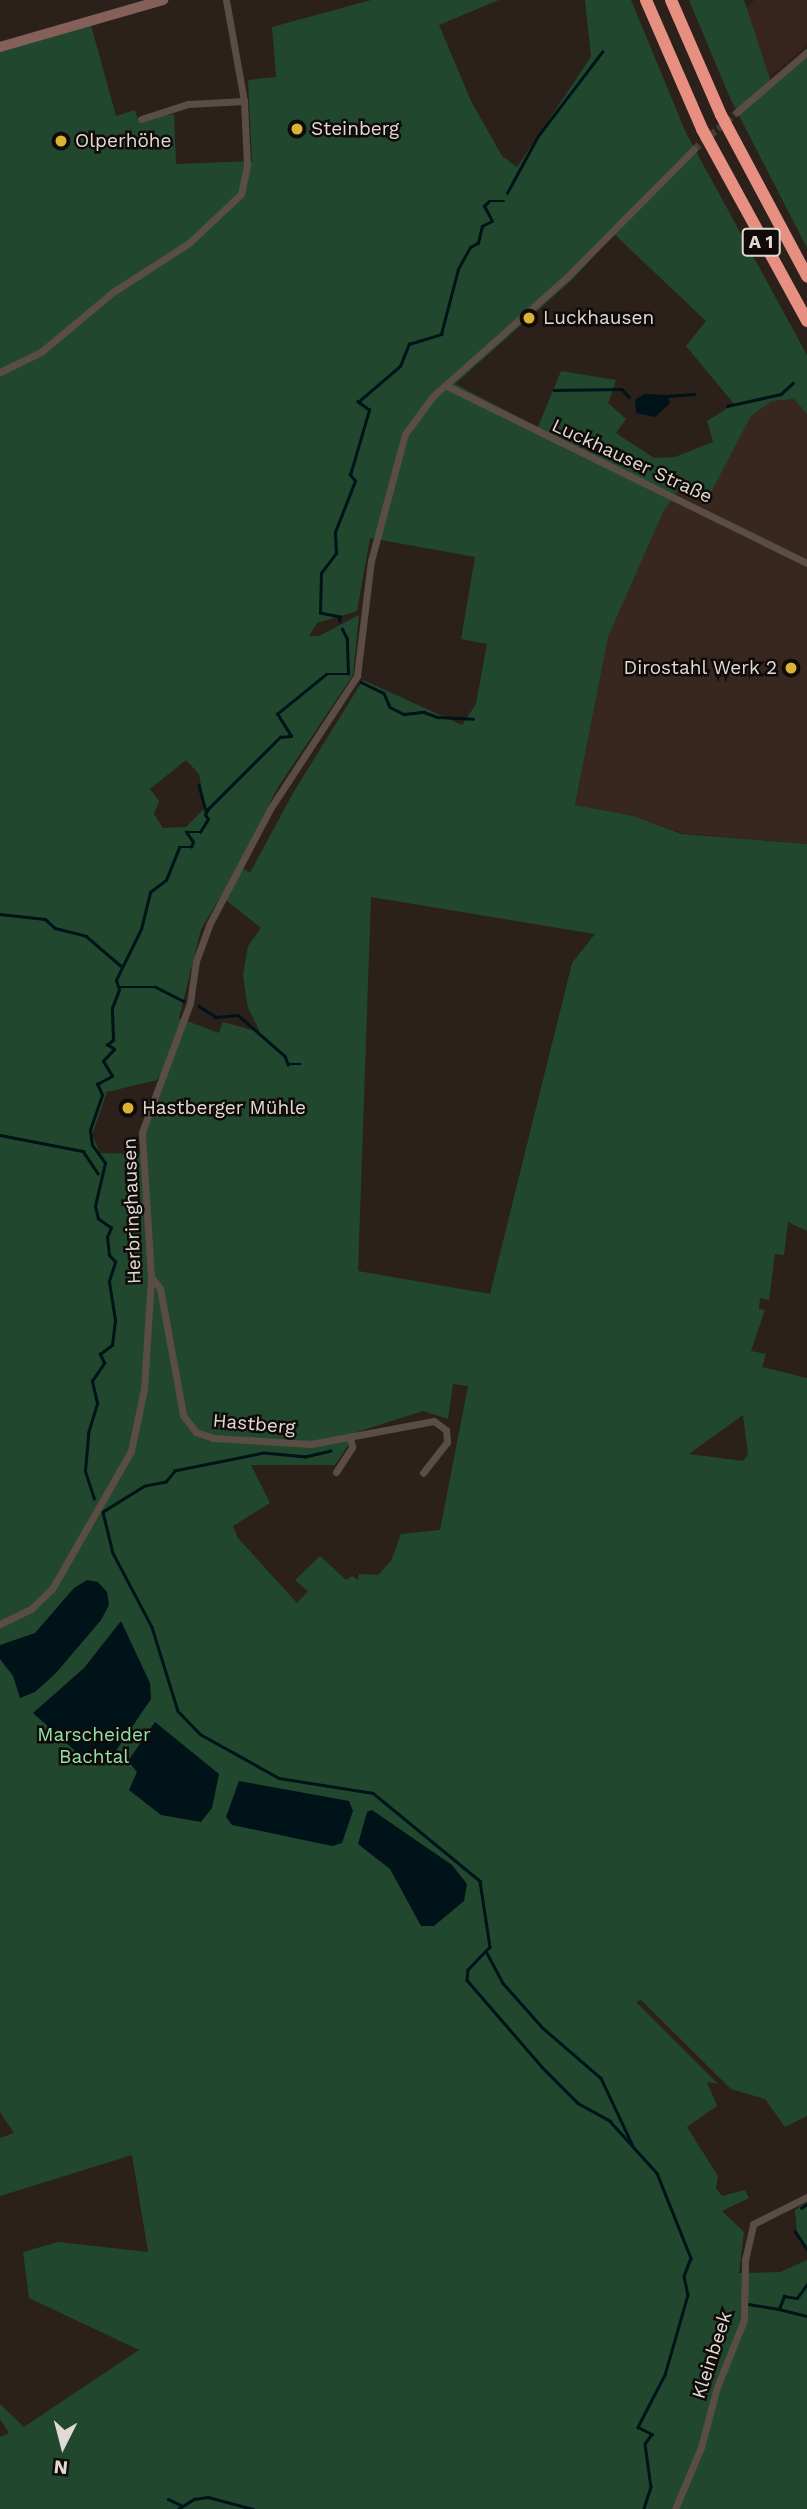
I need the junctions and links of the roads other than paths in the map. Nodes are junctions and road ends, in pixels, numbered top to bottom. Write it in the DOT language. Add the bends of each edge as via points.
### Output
graph roads {
  1 [pos="163,0"];
  2 [pos="226,0"];
  3 [pos="646,0"];
  4 [pos="671,0"];
  5 [pos="0,47"];
  6 [pos="807,52"];
  7 [pos="244,101"];
  8 [pos="737,112"];
  9 [pos="141,118"];
  10 [pos="694,149"];
  11 [pos="807,276"];
  12 [pos="807,321"];
  13 [pos="0,372"];
  14 [pos="445,385"];
  15 [pos="807,563"];
  16 [pos="152,1277"];
  17 [pos="350,1436"];
  18 [pos="336,1472"];
  19 [pos="423,1474"];
  20 [pos="0,1624"];
  21 [pos="807,2197"];
  22 [pos="674,2509"];
  1 -- 5 [label="main road"];
  2 -- 7 [label="street"];
  3 -- 12 [label="highway, A 1" via="718,162"];
  4 -- 11 [label="highway, A 1" via="736,145"];
  6 -- 8 [label="street"];
  7 -- 9 [label="street" via="188,104"];
  7 -- 13 [label="street" via="247,165 241,194 189,243 113,292 49,346"];
  10 -- 14 [label="street" via="567,277"];
  14 -- 15 [label="street, Luckhauser Straße"];
  14 -- 16 [label="street, Herbringhausen" via="418,411 400,444 371,561 357,676 270,809 205,935 190,1003 142,1132"];
  16 -- 17 [label="street, Hastberg" via="160,1288 170,1364 183,1415 196,1432 213,1438 305,1444"];
  16 -- 20 [label="street, Herbringhausen" via="144,1389 127,1461 52,1589 31,1609"];
  17 -- 18 [label="street" via="352,1447"];
  17 -- 19 [label="street, Hastberg" via="421,1421 440,1423 447,1434 446,1447"];
  21 -- 22 [label="street, Kleinbeek" via="753,2224 745,2260 744,2320 717,2387 701,2447"];
}
